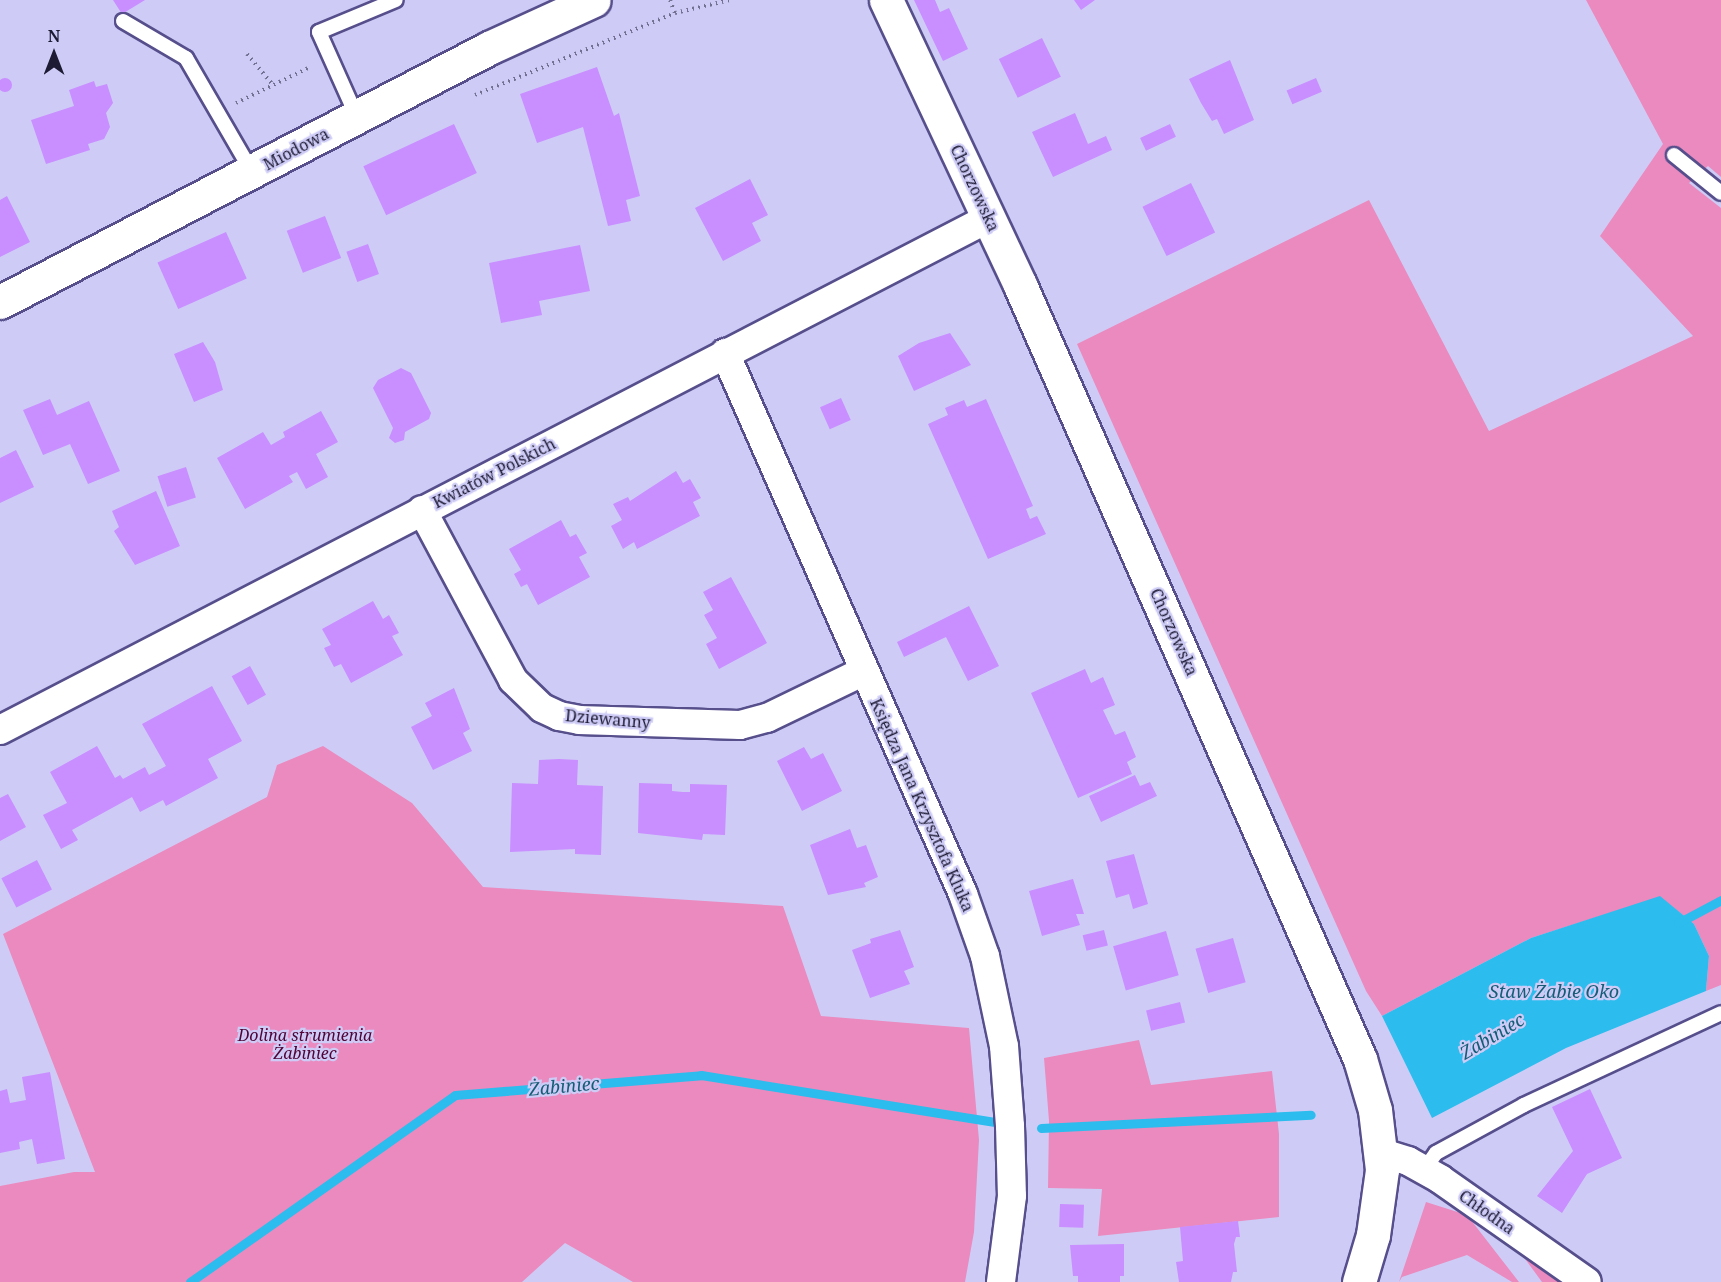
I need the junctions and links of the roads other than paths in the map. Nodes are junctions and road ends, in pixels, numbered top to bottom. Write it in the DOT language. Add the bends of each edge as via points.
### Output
graph roads {
  1 [pos="396,0"];
  2 [pos="594,0"];
  3 [pos="886,0"];
  4 [pos="123,21"];
  5 [pos="357,117"];
  6 [pos="1674,155"];
  7 [pos="252,172"];
  8 [pos="1721,193"];
  9 [pos="989,218"];
  10 [pos="0,302"];
  11 [pos="725,353"];
  12 [pos="422,510"];
  13 [pos="862,672"];
  14 [pos="0,730"];
  15 [pos="1721,1013"];
  16 [pos="1382,1153"];
  17 [pos="1424,1170"];
  18 [pos="1001,1282"];
  19 [pos="1359,1282"];
  20 [pos="1587,1282"];
  1 -- 5 [label="lane" via="319,32"];
  2 -- 5 [label="street, Miodowa" via="510,38"];
  3 -- 9 [label="street, Chorzowska"];
  4 -- 7 [label="lane" via="186,58"];
  5 -- 7 [label="street, Miodowa"];
  6 -- 8 [label="lane"];
  7 -- 10 [label="street, Miodowa"];
  9 -- 11 [label="street, Kwiatów Polskich"];
  9 -- 16 [label="street, Chorzowska" via="1343,1016 1369,1086"];
  11 -- 12 [label="street, Kwiatów Polskich"];
  11 -- 13 [label="street, Księdza Jana Krzysztofa Kluka"];
  12 -- 13 [label="street, Dziewanny" via="513,680 542,708 559,716 579,720 740,725 766,718"];
  12 -- 14 [label="street, Kwiatów Polskich"];
  13 -- 18 [label="street, Księdza Jana Krzysztofa Kluka" via="963,894 999,1009 1008,1082 1012,1196"];
  15 -- 17 [label="lane" via="1524,1105 1436,1153"];
  16 -- 17 [label="street, Chłodna"];
  16 -- 19 [label="street, Chorzowska" via="1372,1235"];
  17 -- 20 [label="street, Chłodna"];
}
